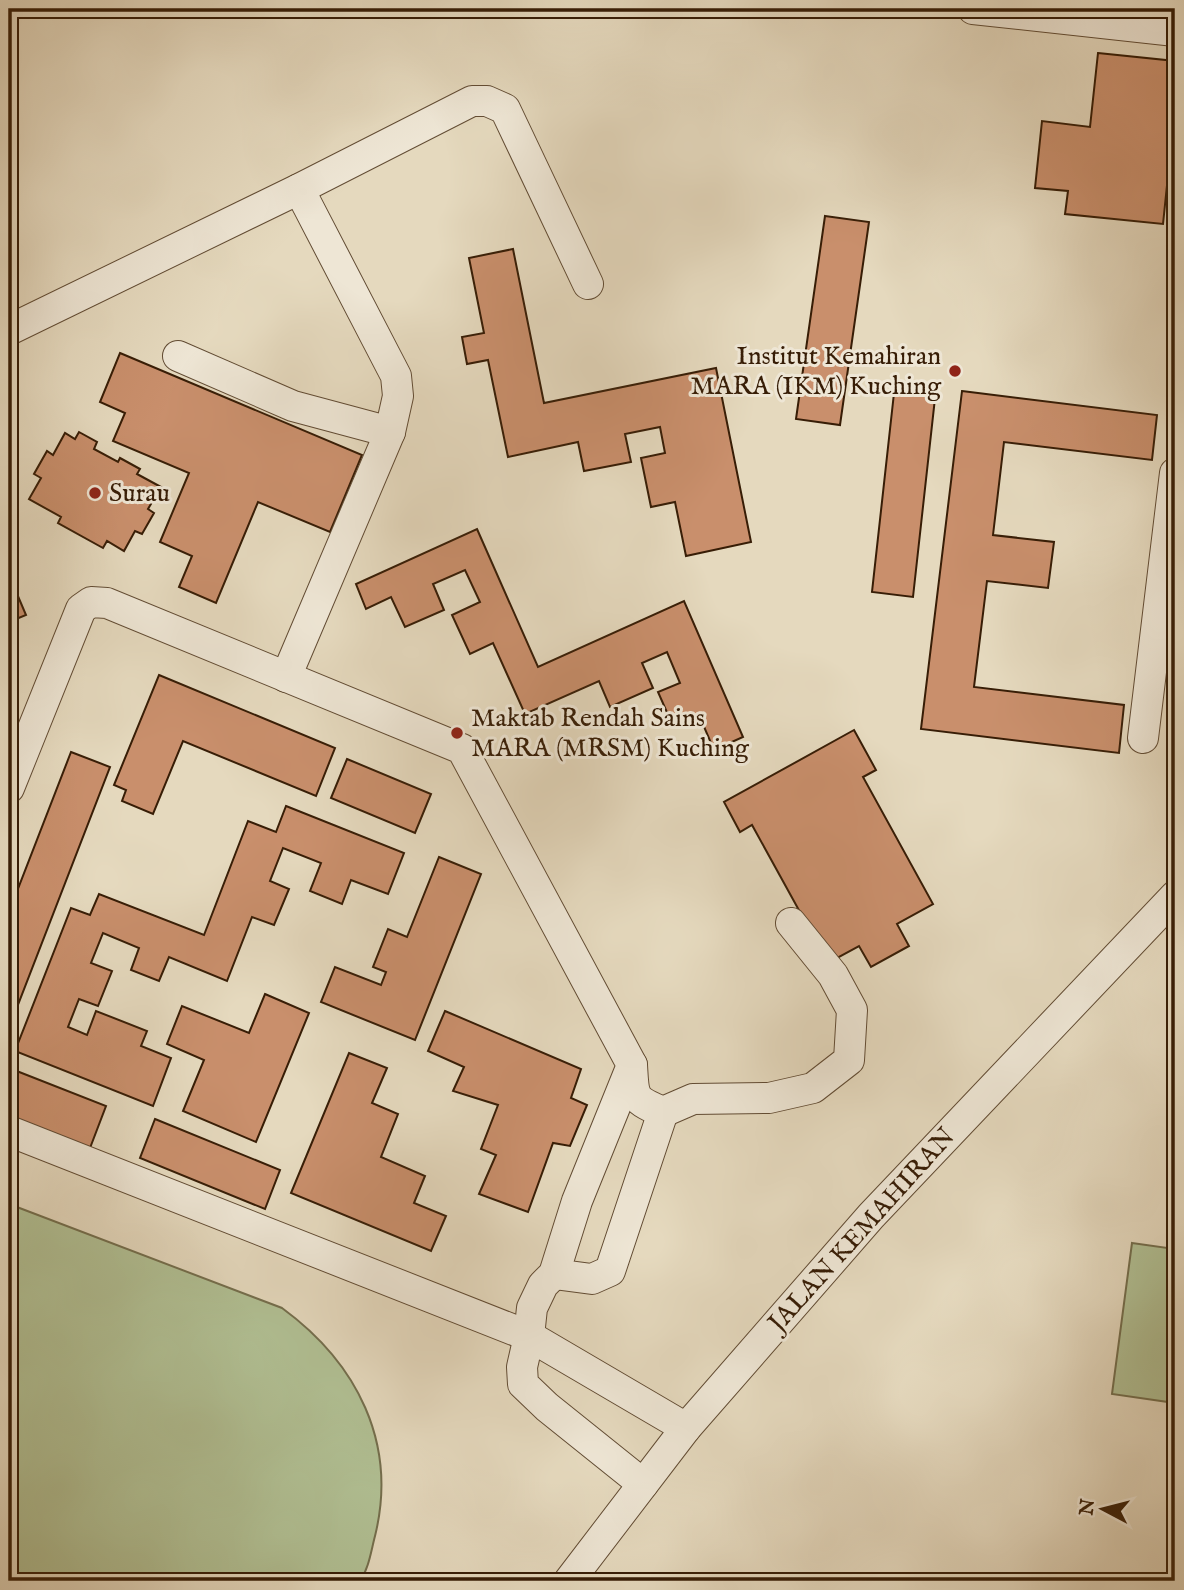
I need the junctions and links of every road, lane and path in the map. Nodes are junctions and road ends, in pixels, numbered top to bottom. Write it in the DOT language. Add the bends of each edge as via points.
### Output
graph roads {
  1 [pos="973,9"];
  2 [pos="1175,31"];
  3 [pos="299,189"];
  4 [pos="588,284"];
  5 [pos="9,330"];
  6 [pos="178,355"];
  7 [pos="390,432"];
  8 [pos="1175,473"];
  9 [pos="286,677"];
  10 [pos="1143,738"];
  11 [pos="9,788"];
  12 [pos="1175,896"];
  13 [pos="791,923"];
  14 [pos="632,1065"];
  15 [pos="663,1112"];
  16 [pos="9,1130"];
  17 [pos="554,1274"];
  18 [pos="529,1336"];
  19 [pos="685,1428"];
  20 [pos="643,1483"];
  21 [pos="569,1581"];
  1 -- 2 [label="lane"];
  3 -- 4 [label="lane" via="472,101 488,101 505,109"];
  3 -- 5 [label="lane"];
  3 -- 7 [label="lane" via="396,376 398,396"];
  6 -- 7 [label="lane" via="293,406"];
  7 -- 9 [label="lane"];
  8 -- 10 [label="lane"];
  9 -- 11 [label="lane" via="107,603 91,603 81,609"];
  9 -- 14 [label="lane" via="462,749"];
  12 -- 19 [label="lane, JALAN KEMAHIRAN" via="871,1216"];
  13 -- 15 [label="lane" via="834,975 852,1010 849,1060 813,1088 769,1098 693,1099"];
  14 -- 15 [label="lane" via="634,1092 641,1102"];
  14 -- 17 [label="lane" via="577,1201"];
  15 -- 17 [label="lane" via="610,1271 592,1279"];
  16 -- 18 [label="lane"];
  17 -- 18 [label="lane" via="532,1308"];
  18 -- 19 [label="lane"];
  18 -- 20 [label="lane" via="523,1384"];
  19 -- 20 [label="lane, JALAN KEMAHIRAN"];
  20 -- 21 [label="lane, JALAN KEMAHIRAN"];
}
